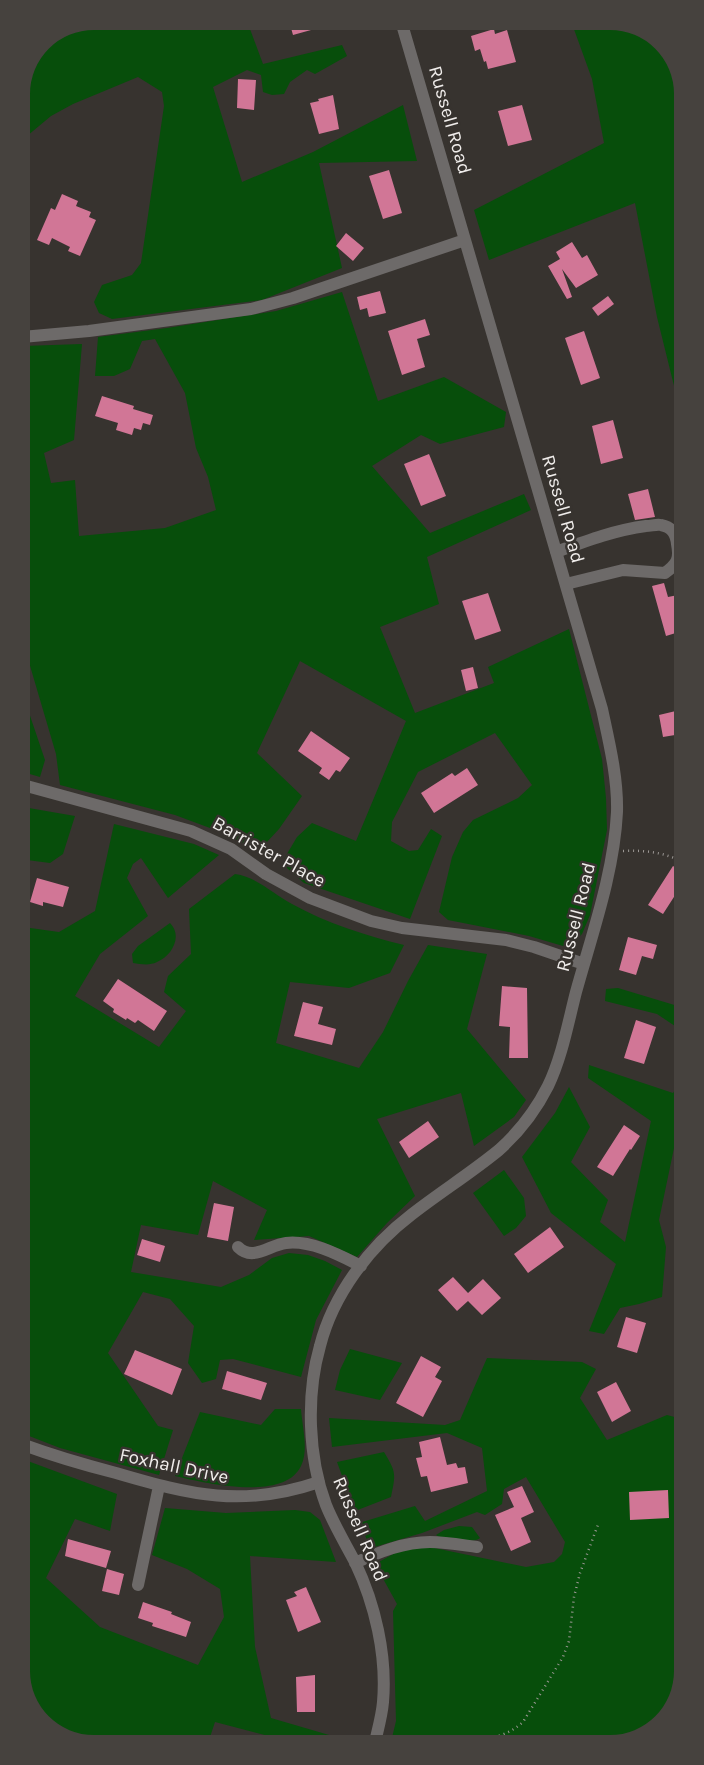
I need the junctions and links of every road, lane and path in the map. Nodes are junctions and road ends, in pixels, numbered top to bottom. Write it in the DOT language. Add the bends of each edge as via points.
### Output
graph roads {
  1 [pos="404,30"];
  2 [pos="465,240"];
  3 [pos="30,336"];
  4 [pos="674,533"];
  5 [pos="556,552"];
  6 [pos="674,567"];
  7 [pos="566,584"];
  8 [pos="30,787"];
  9 [pos="612,852"];
  10 [pos="674,858"];
  11 [pos="584,964"];
  12 [pos="238,1246"];
  13 [pos="361,1266"];
  14 [pos="30,1446"];
  15 [pos="319,1482"];
  16 [pos="159,1486"];
  17 [pos="599,1522"];
  18 [pos="477,1547"];
  19 [pos="355,1563"];
  20 [pos="138,1585"];
  21 [pos="377,1735"];
  22 [pos="501,1735"];
  1 -- 2 [label="street, Russell Road"];
  2 -- 3 [label="street" via="251,309"];
  2 -- 5 [label="street, Russell Road"];
  4 -- 5 [label="street" via="660,524 602,536"];
  5 -- 7 [label="street, Russell Road"];
  6 -- 7 [label="street" via="665,573 623,570"];
  7 -- 9 [label="street, Russell Road" via="610,748 617,811"];
  8 -- 11 [label="street, Barrister Place" via="191,831 231,849 266,874 310,898 371,921 409,929 506,940"];
  9 -- 10 [label="path" via="644,850"];
  9 -- 11 [label="street, Russell Road"];
  11 -- 13 [label="street, Russell Road" via="555,1068 536,1107 522,1126 498,1150 408,1217"];
  12 -- 13 [label="street" via="256,1254 285,1243 298,1242"];
  13 -- 15 [label="street, Russell Road" via="332,1311 314,1370 311,1424"];
  14 -- 16 [label="street, Foxhall Drive"];
  15 -- 16 [label="street, Foxhall Drive" via="280,1493 233,1497"];
  15 -- 19 [label="street, Russell Road" via="336,1528"];
  16 -- 20 [label="street"];
  17 -- 22 [label="path" via="580,1573 569,1641 563,1657 523,1722"];
  18 -- 19 [label="street" via="418,1543 389,1549"];
  19 -- 21 [label="street, Russell Road" via="374,1613 380,1642 384,1702"];
}
